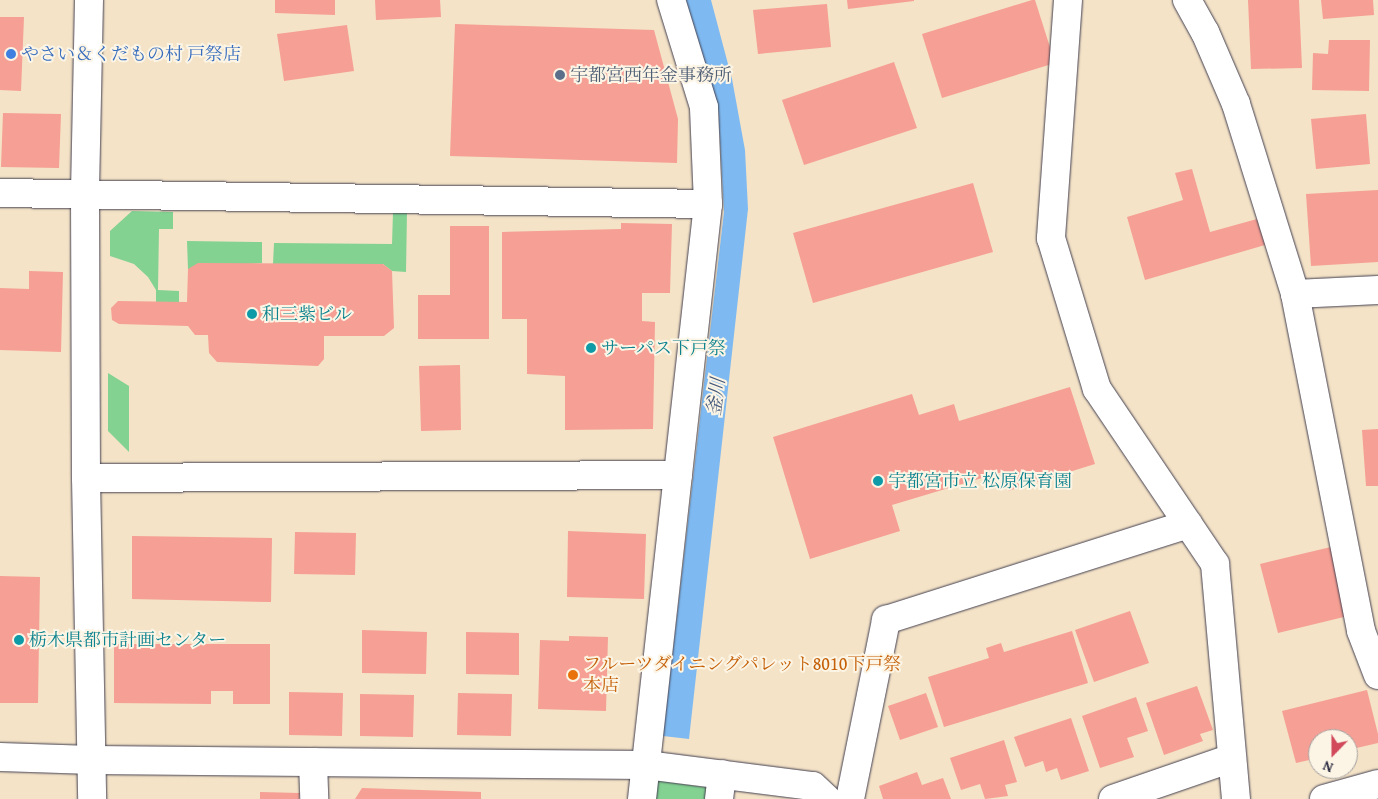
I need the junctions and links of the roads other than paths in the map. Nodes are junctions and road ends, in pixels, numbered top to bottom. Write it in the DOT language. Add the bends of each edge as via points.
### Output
graph roads {
  1 [pos="89,0"];
  2 [pos="672,0"];
  3 [pos="1068,0"];
  4 [pos="1187,0"];
  5 [pos="0,193"];
  6 [pos="86,194"];
  7 [pos="708,204"];
  8 [pos="1378,290"];
  9 [pos="1295,294"];
  10 [pos="678,476"];
  11 [pos="86,478"];
  12 [pos="1188,524"];
  13 [pos="1378,675"];
  14 [pos="0,757"];
  15 [pos="1232,758"];
  16 [pos="92,760"];
  17 [pos="313,762"];
  18 [pos="653,766"];
  19 [pos="716,782"];
  20 [pos="1378,784"];
  21 [pos="92,799"];
  22 [pos="314,799"];
  23 [pos="642,799"];
  24 [pos="827,799"];
  25 [pos="850,799"];
  26 [pos="1113,799"];
  27 [pos="1236,799"];
  28 [pos="1324,799"];
  1 -- 6 [label="street"];
  2 -- 7 [label="street" via="704,107"];
  3 -- 12 [label="street" via="1051,238 1097,389"];
  4 -- 9 [label="street" via="1205,32 1236,104"];
  5 -- 6 [label="street"];
  6 -- 7 [label="street"];
  6 -- 11 [label="street"];
  7 -- 10 [label="street"];
  8 -- 9 [label="street"];
  9 -- 13 [label="street" via="1361,631"];
  10 -- 11 [label="street"];
  10 -- 18 [label="street"];
  11 -- 16 [label="street"];
  12 -- 15 [label="street" via="1215,564"];
  12 -- 25 [label="street" via="886,620"];
  14 -- 16 [label="street"];
  15 -- 26 [label="street"];
  15 -- 27 [label="street"];
  16 -- 17 [label="street"];
  16 -- 21 [label="street"];
  17 -- 18 [label="street"];
  17 -- 22 [label="street"];
  18 -- 19 [label="street"];
  18 -- 23 [label="street"];
  19 -- 24 [label="street" via="813,786"];
  20 -- 28 [label="street"];
}
